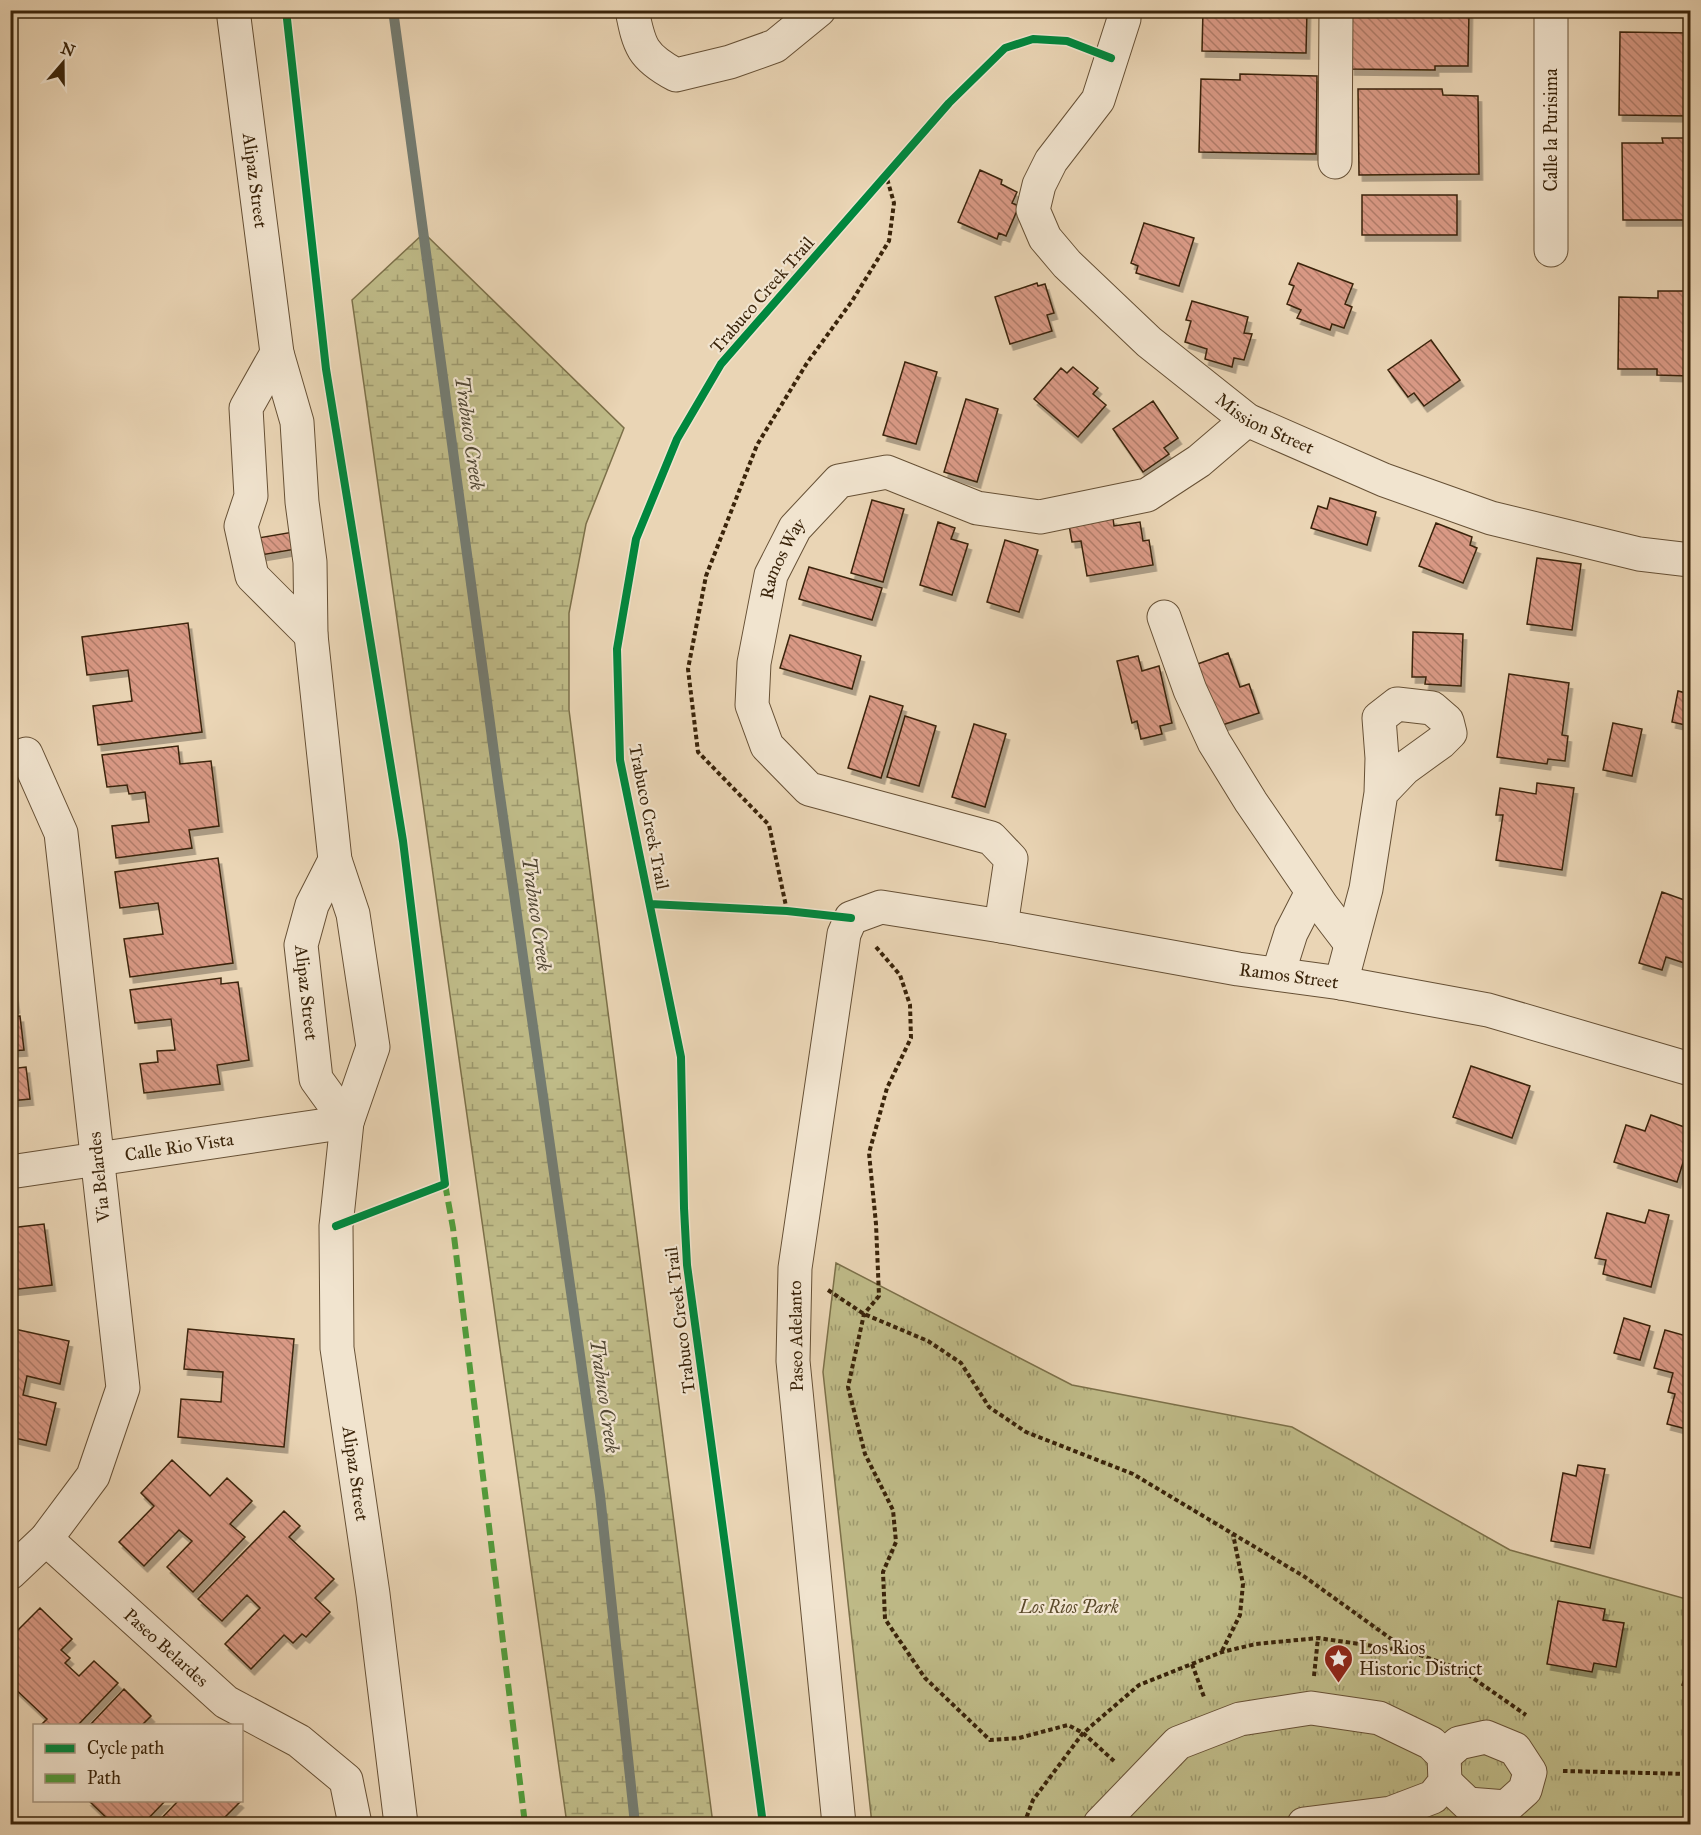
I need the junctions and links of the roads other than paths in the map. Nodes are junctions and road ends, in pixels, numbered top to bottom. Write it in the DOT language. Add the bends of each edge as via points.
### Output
graph roads {
  1 [pos="233,10"];
  2 [pos="632,10"];
  3 [pos="819,10"];
  4 [pos="1124,10"];
  5 [pos="1336,10"];
  6 [pos="1551,10"];
  7 [pos="1335,162"];
  8 [pos="1551,250"];
  9 [pos="277,353"];
  10 [pos="1247,420"];
  11 [pos="1690,560"];
  12 [pos="1164,617"];
  13 [pos="311,635"];
  14 [pos="26,754"];
  15 [pos="1381,793"];
  16 [pos="335,860"];
  17 [pos="1312,892"];
  18 [pos="866,913"];
  19 [pos="1001,926"];
  20 [pos="1351,944"];
  21 [pos="1278,974"];
  22 [pos="1341,983"];
  23 [pos="1690,1069"];
  24 [pos="347,1122"];
  25 [pos="97,1159"];
  26 [pos="10,1172"];
  27 [pos="46,1539"];
  28 [pos="10,1573"];
  29 [pos="1444,1769"];
  30 [pos="355,1824"];
  31 [pos="401,1824"];
  32 [pos="839,1824"];
  33 [pos="1100,1824"];
  34 [pos="1304,1824"];
  1 -- 9 [label="street, Alipaz Street"];
  2 -- 3 [label="street" via="637,39 649,58 676,75 776,46"];
  4 -- 10 [label="street, Mission Street" via="1098,100 1051,161 1033,210 1045,238 1067,264 1149,342"];
  5 -- 7 [label="street"];
  6 -- 8 [label="street, Calle la Purisima"];
  9 -- 13 [label="street, Alipaz Street" via="297,422 310,562"];
  9 -- 13 [label="street" via="246,408 251,496 240,526 252,576"];
  10 -- 11 [label="street, Mission Street" via="1384,480 1491,518 1639,554"];
  10 -- 19 [label="street, Ramos Way" via="1199,461 1147,495 1040,517 977,508 887,472 839,481 795,528 771,575 754,663 752,705 767,746 808,789 991,838 1011,859"];
  12 -- 17 [label="street" via="1214,742"];
  13 -- 16 [label="street, Alipaz Street"];
  14 -- 25 [label="street, Via Belardes" via="61,833"];
  15 -- 20 [label="street" via="1366,889"];
  16 -- 24 [label="street, Alipaz Street" via="353,914 373,1047"];
  16 -- 24 [label="street, Alipaz Street" via="312,905 301,945 316,1079"];
  17 -- 20 [label="street"];
  17 -- 21 [label="street" via="1291,933"];
  18 -- 19 [label="street, Ramos Street"];
  18 -- 32 [label="street, Paseo Adelanto" via="844,934 795,1268 793,1361"];
  19 -- 21 [label="street, Ramos Street"];
  20 -- 22 [label="street"];
  21 -- 22 [label="street, Ramos Street"];
  22 -- 23 [label="street, Ramos Street" via="1488,1010"];
  24 -- 25 [label="street, Calle Rio Vista"];
  24 -- 31 [label="street, Alipaz Street" via="336,1226 337,1348"];
  25 -- 26 [label="street, Calle Rio Vista"];
  25 -- 27 [label="street, Via Belardes" via="123,1388 93,1476"];
  27 -- 28 [label="street, Via Belardes"];
  27 -- 30 [label="street, Paseo Belardes" via="226,1702 299,1741 346,1780"];
  29 -- 29 [label="street" via="1459,1743 1486,1737 1515,1749 1530,1772 1525,1790 1506,1807 1468,1804"];
  29 -- 33 [label="street" via="1431,1743 1379,1718 1311,1708 1240,1719 1178,1743"];
  29 -- 34 [label="street" via="1433,1797 1391,1814"];
}
